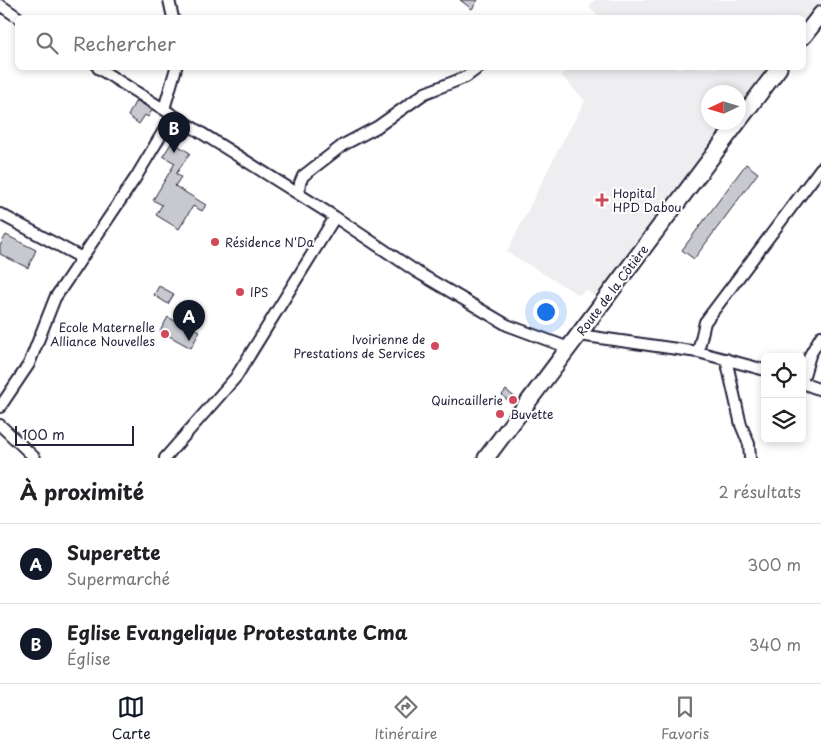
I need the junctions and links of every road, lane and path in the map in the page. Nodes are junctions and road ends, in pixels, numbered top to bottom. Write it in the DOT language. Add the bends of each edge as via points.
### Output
graph roads {
  1 [pos="169,0"];
  2 [pos="0,5"];
  3 [pos="821,14"];
  4 [pos="15,15"];
  5 [pos="172,15"];
  6 [pos="806,33"];
  7 [pos="101,70"];
  8 [pos="175,70"];
  9 [pos="475,70"];
  10 [pos="777,70"];
  11 [pos="164,108"];
  12 [pos="746,111"];
  13 [pos="173,114"];
  14 [pos="732,130"];
  15 [pos="821,168"];
  16 [pos="299,194"];
  17 [pos="0,214"];
  18 [pos="335,216"];
  19 [pos="82,258"];
  20 [pos="579,335"];
  21 [pos="821,336"];
  22 [pos="569,348"];
  23 [pos="698,352"];
  24 [pos="726,360"];
  25 [pos="761,369"];
  26 [pos="806,369"];
  27 [pos="806,384"];
  28 [pos="821,390"];
  29 [pos="0,407"];
  30 [pos="1,429"];
  31 [pos="35,458"];
  32 [pos="165,458"];
  33 [pos="486,458"];
  34 [pos="750,458"];
  1 -- 5 [label="street"];
  2 -- 4 [label="street"];
  3 -- 6 [label="main road"];
  7 -- 11 [label="street"];
  8 -- 11 [label="street"];
  9 -- 16 [label="street" via="426,93 392,118 344,145 303,176"];
  10 -- 12 [label="main road, Route de la Côtière"];
  11 -- 13 [label="street"];
  13 -- 16 [label="street"];
  13 -- 19 [label="street"];
  14 -- 20 [label="main road, Route de la Côtière"];
  15 -- 23 [label="street" via="705,322"];
  16 -- 18 [label="street"];
  17 -- 19 [label="street"];
  18 -- 22 [label="street" via="417,272 507,325"];
  18 -- 32 [label="street" via="236,377"];
  19 -- 29 [label="street" via="56,298 29,364"];
  20 -- 22 [label="main road, Route de la Côtière"];
  20 -- 23 [label="street"];
  21 -- 26 [label="street"];
  22 -- 33 [label="main road, Route de la Côtière"];
  23 -- 24 [label="street"];
  24 -- 25 [label="street"];
  24 -- 34 [label="street"];
  27 -- 28 [label="street"];
  30 -- 31 [label="street"];
}
